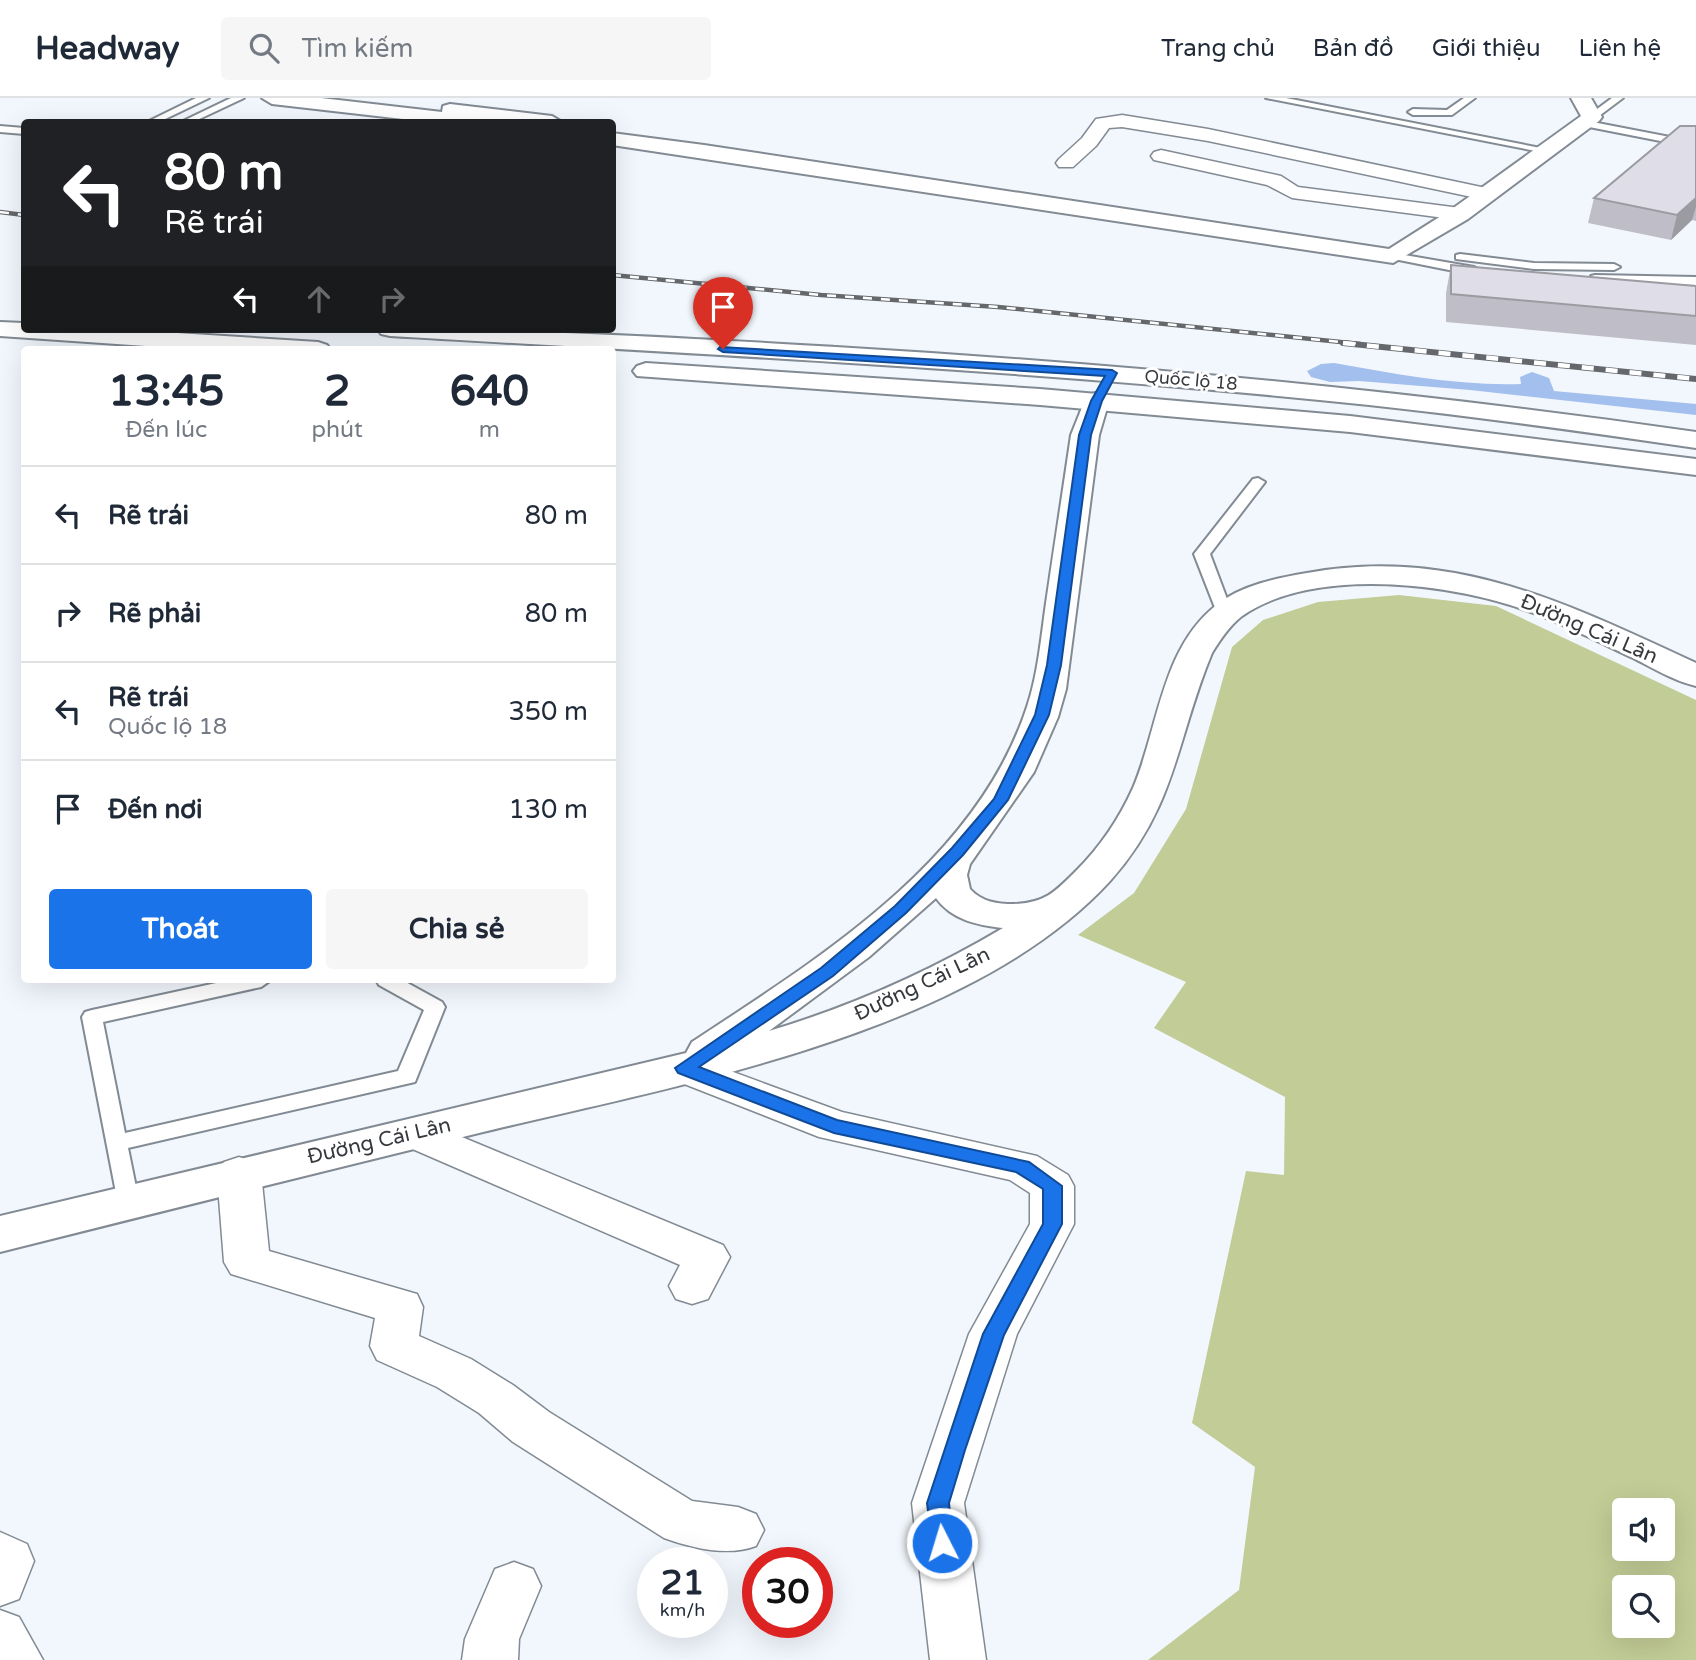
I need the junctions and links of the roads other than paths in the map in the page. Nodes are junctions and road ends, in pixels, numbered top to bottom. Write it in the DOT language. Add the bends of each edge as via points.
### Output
graph roads {
  1 [pos="204,98"];
  2 [pos="239,98"];
  3 [pos="272,98"];
  4 [pos="353,98"];
  5 [pos="1270,98"];
  6 [pos="1469,98"];
  7 [pos="1618,98"];
  8 [pos="1398,109"];
  9 [pos="1585,113"];
  10 [pos="158,119"];
  11 [pos="193,119"];
  12 [pos="449,119"];
  13 [pos="527,119"];
  14 [pos="0,129"];
  15 [pos="616,130"];
  16 [pos="21,131"];
  17 [pos="1184,131"];
  18 [pos="616,139"];
  19 [pos="1696,145"];
  20 [pos="1546,150"];
  21 [pos="1066,163"];
  22 [pos="1486,194"];
  23 [pos="1460,214"];
  24 [pos="1399,252"];
  25 [pos="1696,268"];
  26 [pos="1696,281"];
  27 [pos="0,329"];
  28 [pos="21,330"];
  29 [pos="61,333"];
  30 [pos="456,333"];
  31 [pos="257,346"];
  32 [pos="626,370"];
  33 [pos="1112,373"];
  34 [pos="1096,401"];
  35 [pos="1696,440"];
  36 [pos="1696,467"];
  37 [pos="1258,482"];
  38 [pos="1225,615"];
  39 [pos="1696,676"];
  40 [pos="957,852"];
  41 [pos="1068,901"];
  42 [pos="247,983"];
  43 [pos="391,983"];
  44 [pos="684,1068"];
  45 [pos="416,1133"];
  46 [pos="116,1143"];
  47 [pos="239,1173"];
  48 [pos="127,1202"];
  49 [pos="0,1234"];
  50 [pos="692,1286"];
  51 [pos="738,1530"];
  52 [pos="0,1555"];
  53 [pos="0,1581"];
  54 [pos="514,1586"];
  55 [pos="0,1635"];
  56 [pos="15,1660"];
  57 [pos="490,1660"];
  58 [pos="958,1660"];
  1 -- 10 [label="lane"];
  2 -- 11 [label="lane"];
  3 -- 12 [label="main road"];
  4 -- 13 [label="main road"];
  5 -- 20 [label="lane"];
  6 -- 8 [label="lane" via="1439,115"];
  7 -- 9 [label="lane"];
  9 -- 19 [label="lane"];
  9 -- 20 [label="main road"];
  14 -- 16 [label="lane"];
  15 -- 24 [label="main road"];
  17 -- 21 [label="street" via="1122,121 1103,123"];
  17 -- 22 [label="street"];
  17 -- 23 [label="street" via="1155,164 1274,180 1292,192"];
  18 -- 24 [label="main road"];
  20 -- 22 [label="main road"];
  22 -- 23 [label="main road"];
  23 -- 24 [label="main road"];
  24 -- 25 [label="lane" via="1512,265"];
  24 -- 26 [label="lane" via="1541,278"];
  27 -- 28 [label="main road"];
  29 -- 31 [label="main road"];
  30 -- 33 [label="main road, Quốc lộ 18"];
  32 -- 34 [label="main road, Quốc lộ 18"];
  33 -- 34 [label="main road"];
  33 -- 35 [label="main road, Quốc lộ 18" via="1354,395"];
  34 -- 36 [label="main road, Quốc lộ 18" via="1350,424"];
  34 -- 40 [label="main road" via="1085,435 1054,665 1042,715 1001,800"];
  37 -- 38 [label="lane" via="1202,554"];
  38 -- 39 [label="main road, Đường Cái Lân" via="1252,597 1323,581 1387,576 1432,580 1497,591 1545,606"];
  38 -- 41 [label="main road, Đường Cái Lân" via="1204,637 1189,665 1152,786 1128,832"];
  40 -- 41 [label="main road" via="947,876 950,888 974,909 1013,919 1034,917"];
  40 -- 44 [label="main road" via="901,909 827,972"];
  41 -- 44 [label="main road, Đường Cái Lân" via="964,969 779,1044"];
  42 -- 46 [label="lane" via="92,1017"];
  43 -- 46 [label="lane" via="435,1007 407,1077"];
  44 -- 45 [label="main road, Đường Cái Lân"];
  44 -- 58 [label="street" via="834,1126 1022,1167 1052,1186 1052,1224 993,1334 938,1503"];
  45 -- 47 [label="main road, Đường Cái Lân"];
  45 -- 50 [label="street" via="707,1257"];
  46 -- 48 [label="lane"];
  47 -- 48 [label="main road, Đường Cái Lân"];
  47 -- 51 [label="street" via="247,1262 400,1307 394,1346 465,1380 682,1522"];
  48 -- 49 [label="main road, Đường Cái Lân"];
  52 -- 53 [label="street" via="8,1561"];
  54 -- 57 [label="street" via="492,1639"];
  55 -- 56 [label="street"];
}
